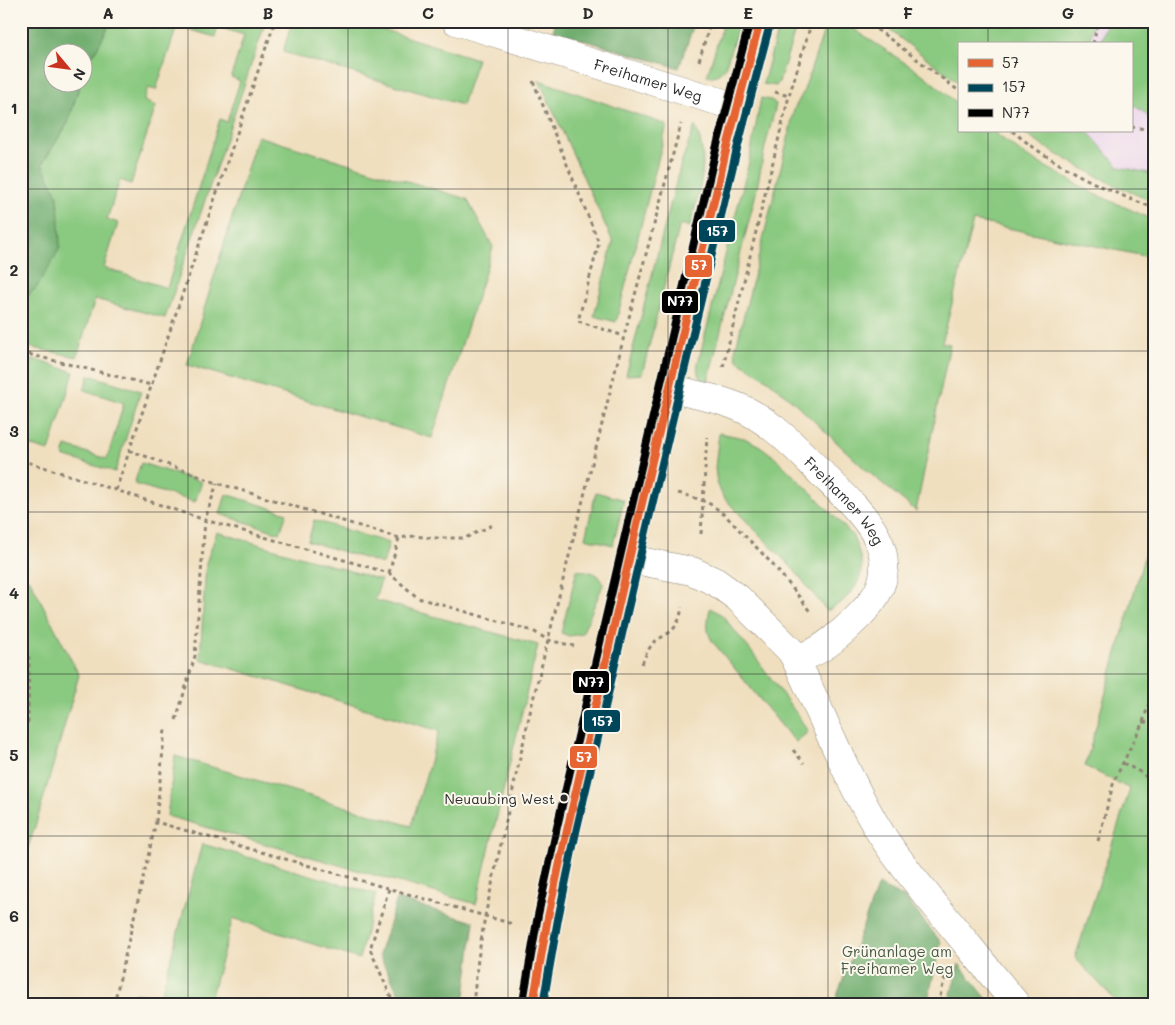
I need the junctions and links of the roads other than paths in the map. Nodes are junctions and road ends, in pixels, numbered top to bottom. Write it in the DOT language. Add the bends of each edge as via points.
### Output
graph roads {
  1 [pos="456,21"];
  2 [pos="760,21"];
  3 [pos="736,108"];
  4 [pos="669,388"];
  5 [pos="629,559"];
  6 [pos="794,656"];
  7 [pos="533,1004"];
  8 [pos="1016,1004"];
  1 -- 3 [label="street, Freihamer Weg"];
  2 -- 3 [label="street"];
  3 -- 4 [label="street"];
  4 -- 5 [label="street"];
  4 -- 6 [label="street, Freihamer Weg" via="732,404 766,423 832,484 876,536 884,566 877,595 848,628 818,650 805,656"];
  5 -- 6 [label="street" via="692,571 716,582 738,598"];
  5 -- 7 [label="street" via="559,867"];
  6 -- 8 [label="street" via="836,748 881,834 913,879"];
}
